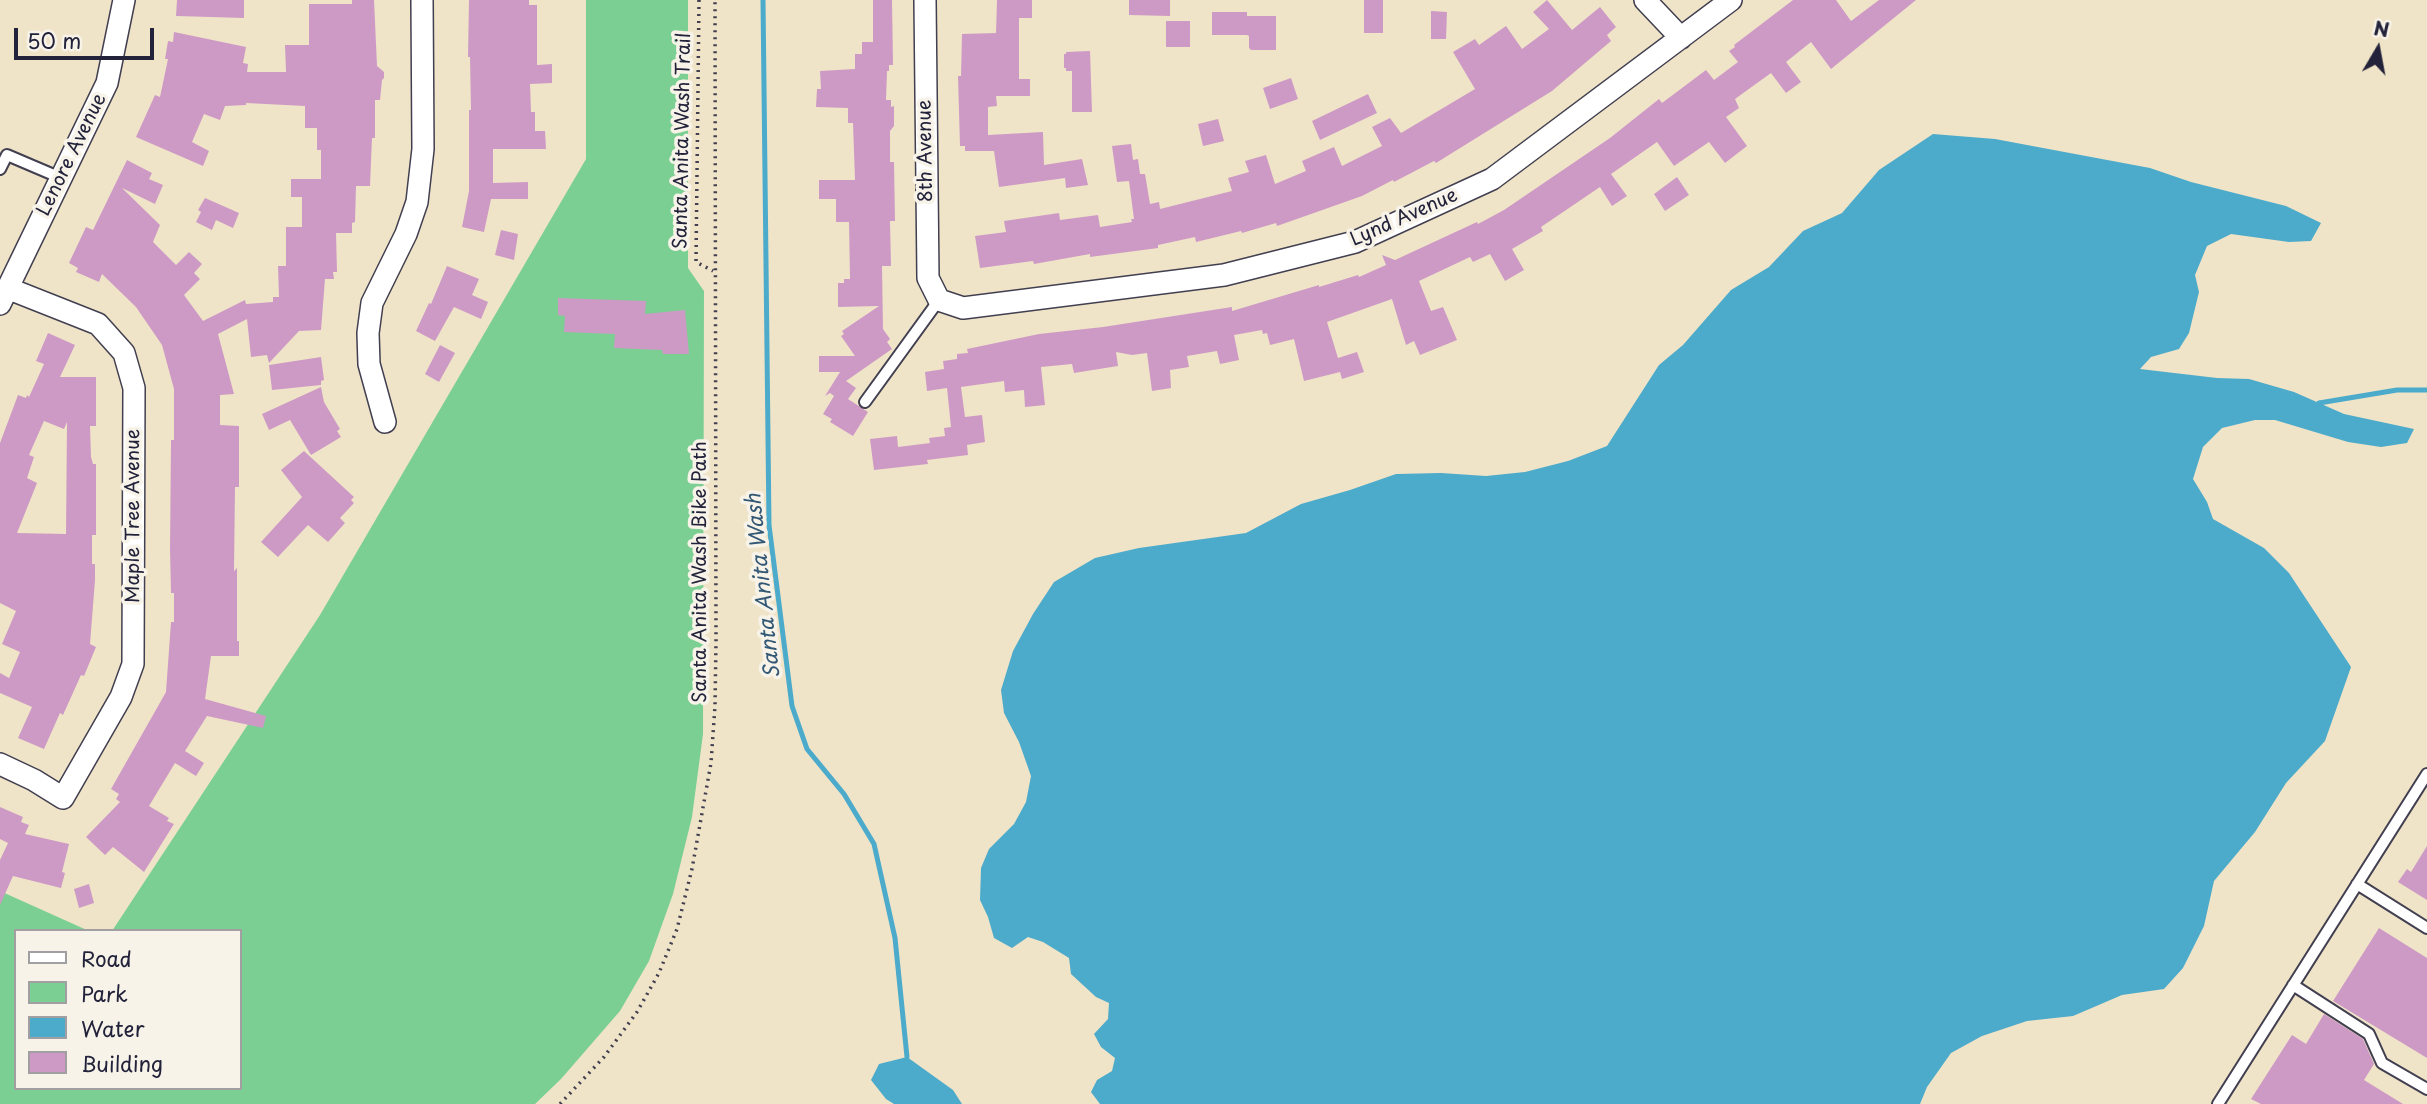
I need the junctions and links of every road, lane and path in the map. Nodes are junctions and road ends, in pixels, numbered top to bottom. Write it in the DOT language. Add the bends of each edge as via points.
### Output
graph roads {
  1 [pos="124,0"];
  2 [pos="422,0"];
  3 [pos="699,0"];
  4 [pos="715,0"];
  5 [pos="925,0"];
  6 [pos="1645,0"];
  7 [pos="1731,0"];
  8 [pos="1681,38"];
  9 [pos="0,169"];
  10 [pos="61,177"];
  11 [pos="714,272"];
  12 [pos="4,296"];
  13 [pos="939,300"];
  14 [pos="865,402"];
  15 [pos="385,422"];
  16 [pos="0,764"];
  17 [pos="2427,774"];
  18 [pos="2357,884"];
  19 [pos="2427,928"];
  20 [pos="2293,985"];
  21 [pos="2427,1089"];
  22 [pos="560,1104"];
  23 [pos="2218,1104"];
  1 -- 10 [label="street, Lenore Avenue" via="107,83"];
  2 -- 15 [label="street" via="423,149 417,202 372,303 368,333 369,364"];
  3 -- 11 [label="path, Santa Anita Wash Trail" via="696,262"];
  4 -- 11 [label="path, Santa Anita Wash Bike Path"];
  5 -- 13 [label="street, 8th Avenue" via="928,278"];
  6 -- 8 [label="street"];
  7 -- 8 [label="street, Lynd Avenue"];
  8 -- 13 [label="street, Lynd Avenue" via="1492,179 1356,242 1224,275 963,307"];
  9 -- 10 [label="lane" via="7,155"];
  10 -- 12 [label="street, Lenore Avenue"];
  11 -- 22 [label="path, Santa Anita Wash Bike Path" via="715,706 711,762 692,869 677,929 659,973 604,1057"];
  12 -- 16 [label="street, Maple Tree Avenue" via="98,324 124,353 134,388 133,664 121,697 63,798"];
  13 -- 14 [label="lane"];
  17 -- 18 [label="lane"];
  18 -- 19 [label="lane"];
  18 -- 20 [label="lane"];
  20 -- 21 [label="lane" via="2369,1034 2382,1063"];
  20 -- 23 [label="lane"];
}
